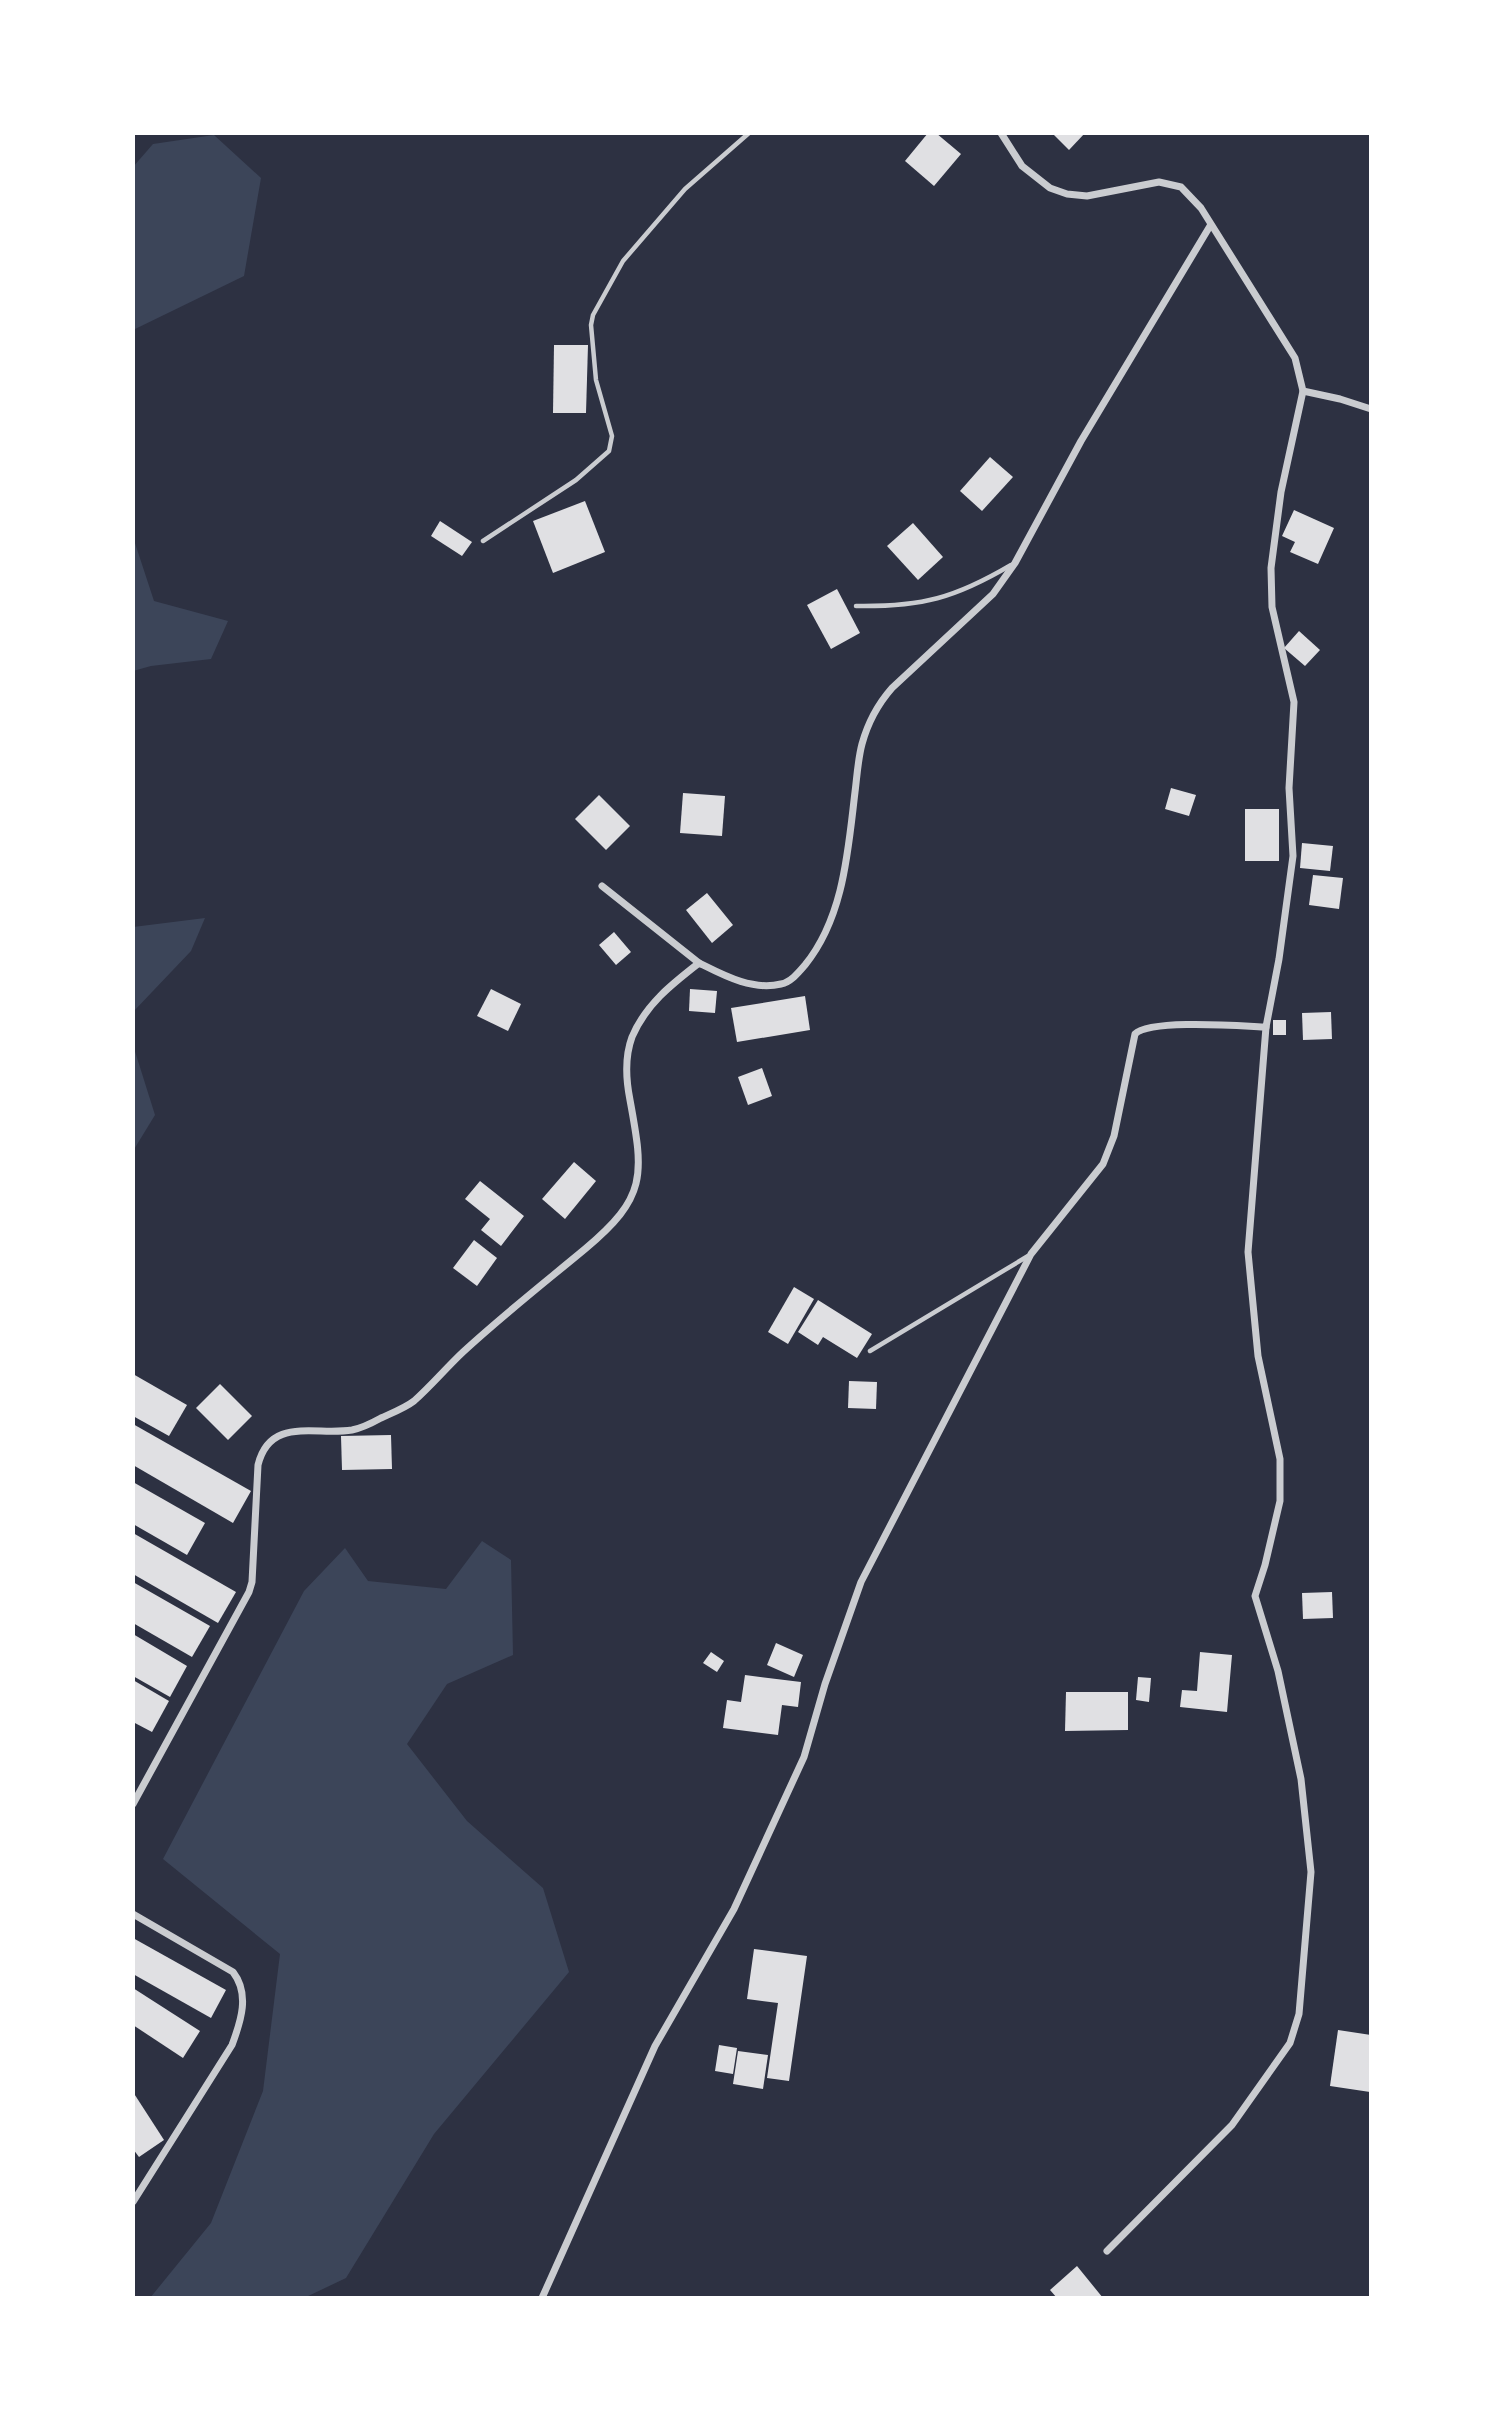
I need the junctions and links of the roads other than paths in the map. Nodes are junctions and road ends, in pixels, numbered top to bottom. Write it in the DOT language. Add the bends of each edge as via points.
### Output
graph roads {
  1 [pos="749,133"];
  2 [pos="1001,133"];
  3 [pos="1210,226"];
  4 [pos="1303,391"];
  5 [pos="1371,410"];
  6 [pos="483,541"];
  7 [pos="1015,563"];
  8 [pos="856,606"];
  9 [pos="602,886"];
  10 [pos="699,963"];
  11 [pos="1266,1027"];
  12 [pos="1031,1254"];
  13 [pos="870,1351"];
  14 [pos="133,1804"];
  15 [pos="133,1914"];
  16 [pos="133,2202"];
  17 [pos="1107,2251"];
  18 [pos="542,2298"];
  1 -- 6 [label="lane" via="676,199 623,261 593,315 596,380 612,436 609,451 576,480"];
  2 -- 3 [label="street" via="1022,166 1050,188 1087,196 1159,181 1181,187 1201,208"];
  3 -- 4 [label="street" via="1295,358"];
  3 -- 7 [label="street" via="1081,441"];
  4 -- 5 [label="street"];
  4 -- 11 [label="street" via="1281,492 1271,568 1272,607 1294,702 1289,788 1293,856"];
  7 -- 8 [label="lane" via="941,599 898,607"];
  7 -- 10 [label="street" via="993,594 878,703 861,746 848,851 835,910 815,953 783,984 730,978"];
  9 -- 10 [label="street"];
  10 -- 14 [label="street" via="657,998 632,1038 627,1087 640,1166 626,1209 412,1402 353,1430 297,1431 280,1434 267,1444 258,1465 249,1592"];
  11 -- 12 [label="street" via="1165,1025 1140,1029 1132,1042 1114,1136 1103,1164"];
  11 -- 17 [label="street" via="1248,1252 1258,1356 1280,1459 1280,1502 1255,1596 1278,1671 1301,1779 1311,1872 1299,2014 1290,2043 1232,2125"];
  12 -- 13 [label="lane"];
  12 -- 18 [label="street" via="862,1582 804,1757 734,1909 655,2046"];
  15 -- 16 [label="street" via="233,1972 243,1998 232,2045"];
}
